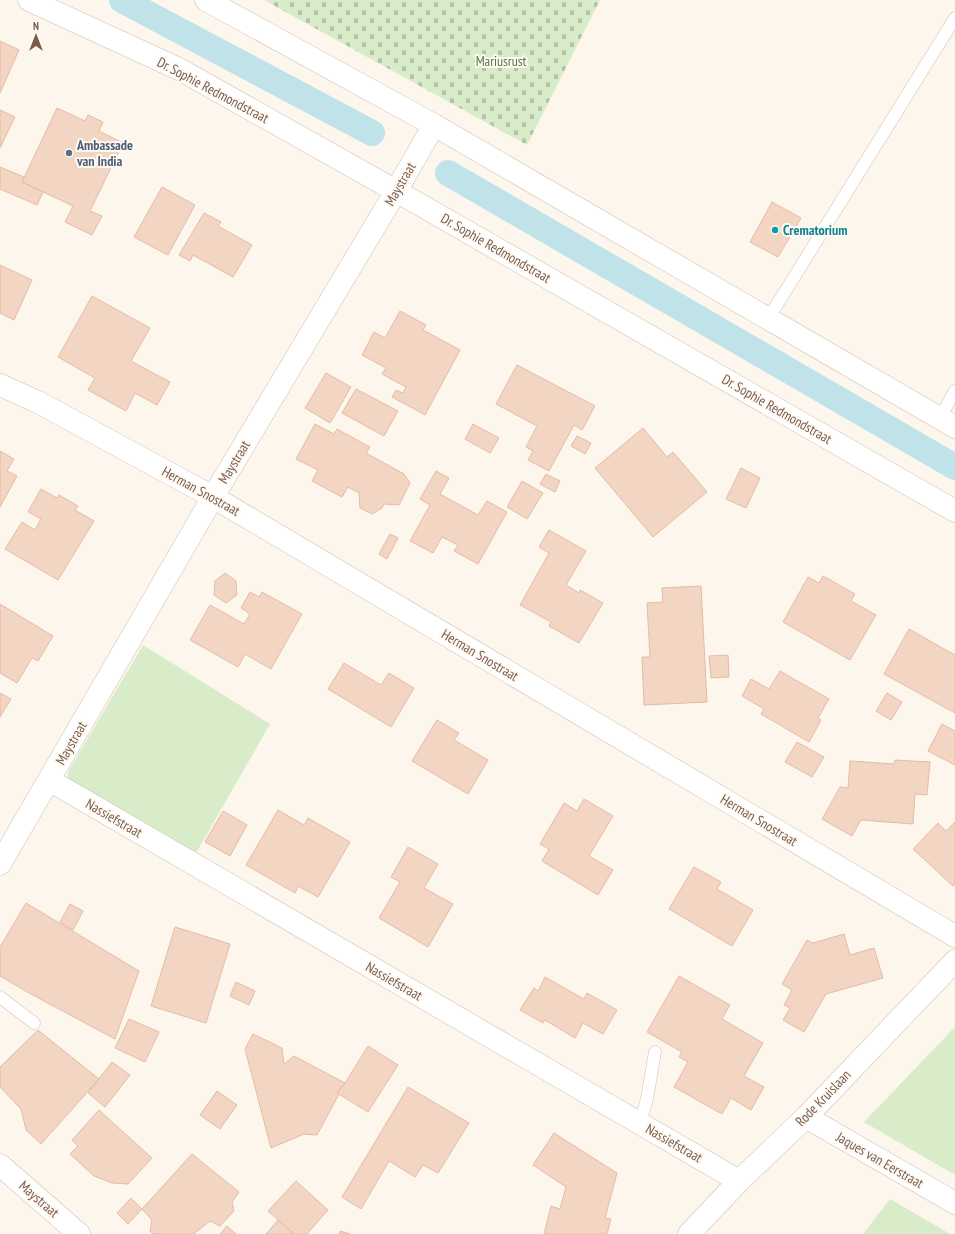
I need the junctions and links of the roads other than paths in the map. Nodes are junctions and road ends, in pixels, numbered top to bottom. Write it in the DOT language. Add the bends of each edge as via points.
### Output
graph roads {
  1 [pos="29,0"];
  2 [pos="206,0"];
  3 [pos="955,18"];
  4 [pos="434,125"];
  5 [pos="396,191"];
  6 [pos="768,319"];
  7 [pos="0,385"];
  8 [pos="955,391"];
  9 [pos="947,422"];
  10 [pos="213,497"];
  11 [pos="955,511"];
  12 [pos="49,780"];
  13 [pos="0,864"];
  14 [pos="955,936"];
  15 [pos="955,960"];
  16 [pos="0,997"];
  17 [pos="34,1023"];
  18 [pos="655,1052"];
  19 [pos="806,1117"];
  20 [pos="640,1123"];
  21 [pos="0,1165"];
  22 [pos="739,1181"];
  23 [pos="955,1203"];
  24 [pos="79,1234"];
  25 [pos="689,1234"];
  1 -- 5 [label="street, Dr. Sophie Redmondstraat" via="179,69"];
  2 -- 4 [label="street"];
  3 -- 6 [label="lane"];
  4 -- 5 [label="street, Maystraat"];
  4 -- 6 [label="street"];
  5 -- 10 [label="street, Maystraat"];
  5 -- 11 [label="street, Dr. Sophie Redmondstraat"];
  6 -- 9 [label="street"];
  7 -- 10 [label="street, Herman Snostraat" via="38,402"];
  8 -- 9 [label="lane"];
  10 -- 12 [label="street, Maystraat"];
  10 -- 14 [label="street, Herman Snostraat"];
  12 -- 13 [label="street, Maystraat"];
  12 -- 20 [label="street, Nassiefstraat"];
  15 -- 19 [label="street, Rode Kruislaan"];
  16 -- 17 [label="lane"];
  18 -- 20 [label="lane"];
  19 -- 22 [label="street, Rode Kruislaan"];
  19 -- 23 [label="street, Jaques van Eerstraat"];
  20 -- 22 [label="street, Nassiefstraat"];
  21 -- 24 [label="street, Maystraat"];
  22 -- 25 [label="street, Rode Kruislaan"];
}
